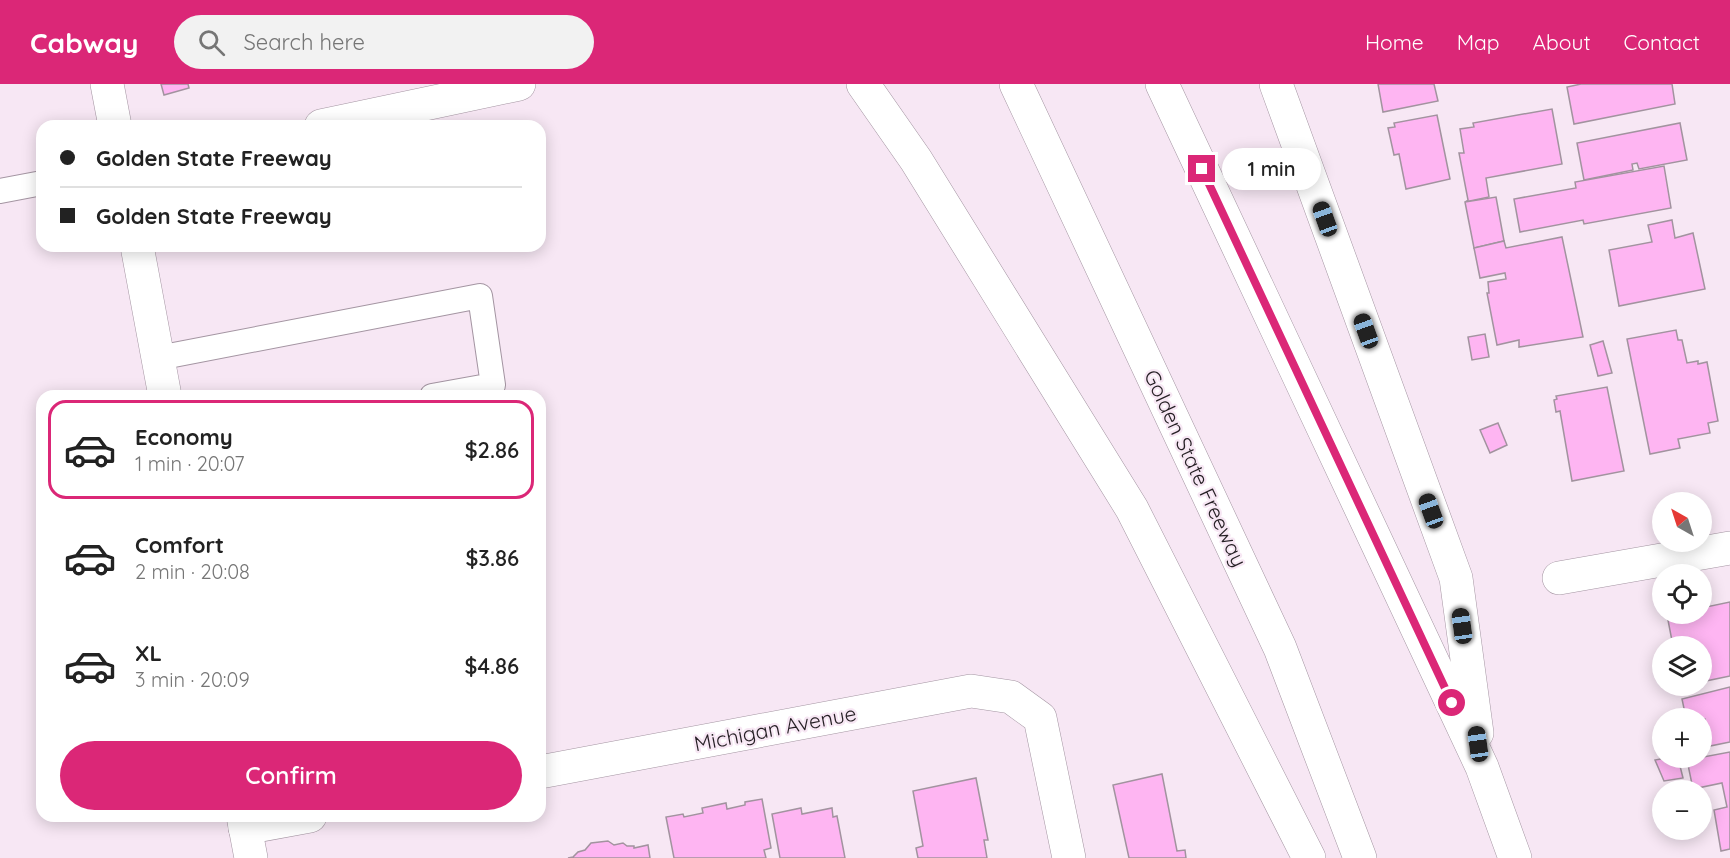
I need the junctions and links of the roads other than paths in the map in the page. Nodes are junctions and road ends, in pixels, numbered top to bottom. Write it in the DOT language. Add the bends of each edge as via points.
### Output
graph roads {
  1 [pos="107,84"];
  2 [pos="519,84"];
  3 [pos="863,84"];
  4 [pos="1016,84"];
  5 [pos="1162,84"];
  6 [pos="1276,84"];
  7 [pos="114,120"];
  8 [pos="349,120"];
  9 [pos="36,184"];
  10 [pos="0,191"];
  11 [pos="138,252"];
  12 [pos="158,358"];
  13 [pos="164,390"];
  14 [pos="465,390"];
  15 [pos="1730,548"];
  16 [pos="1559,578"];
  17 [pos="1482,767"];
  18 [pos="546,771"];
  19 [pos="289,822"];
  20 [pos="247,834"];
  21 [pos="1069,858"];
  22 [pos="1309,858"];
  23 [pos="1360,858"];
  24 [pos="1515,858"];
  1 -- 7 [label="main road"];
  2 -- 8 [label="main road"];
  3 -- 22 [label="main road" via="916,159 1132,509"];
  4 -- 23 [label="main road, Golden State Freeway" via="1280,648"];
  5 -- 17 [label="main road"];
  6 -- 17 [label="main road" via="1456,578"];
  9 -- 10 [label="lane"];
  11 -- 12 [label="main road"];
  12 -- 13 [label="main road"];
  12 -- 14 [label="lane" via="480,296 493,385"];
  15 -- 16 [label="main road"];
  17 -- 24 [label="main road"];
  18 -- 21 [label="main road, Michigan Avenue" via="971,691 1011,697 1040,718"];
  19 -- 20 [label="main road"];
}
